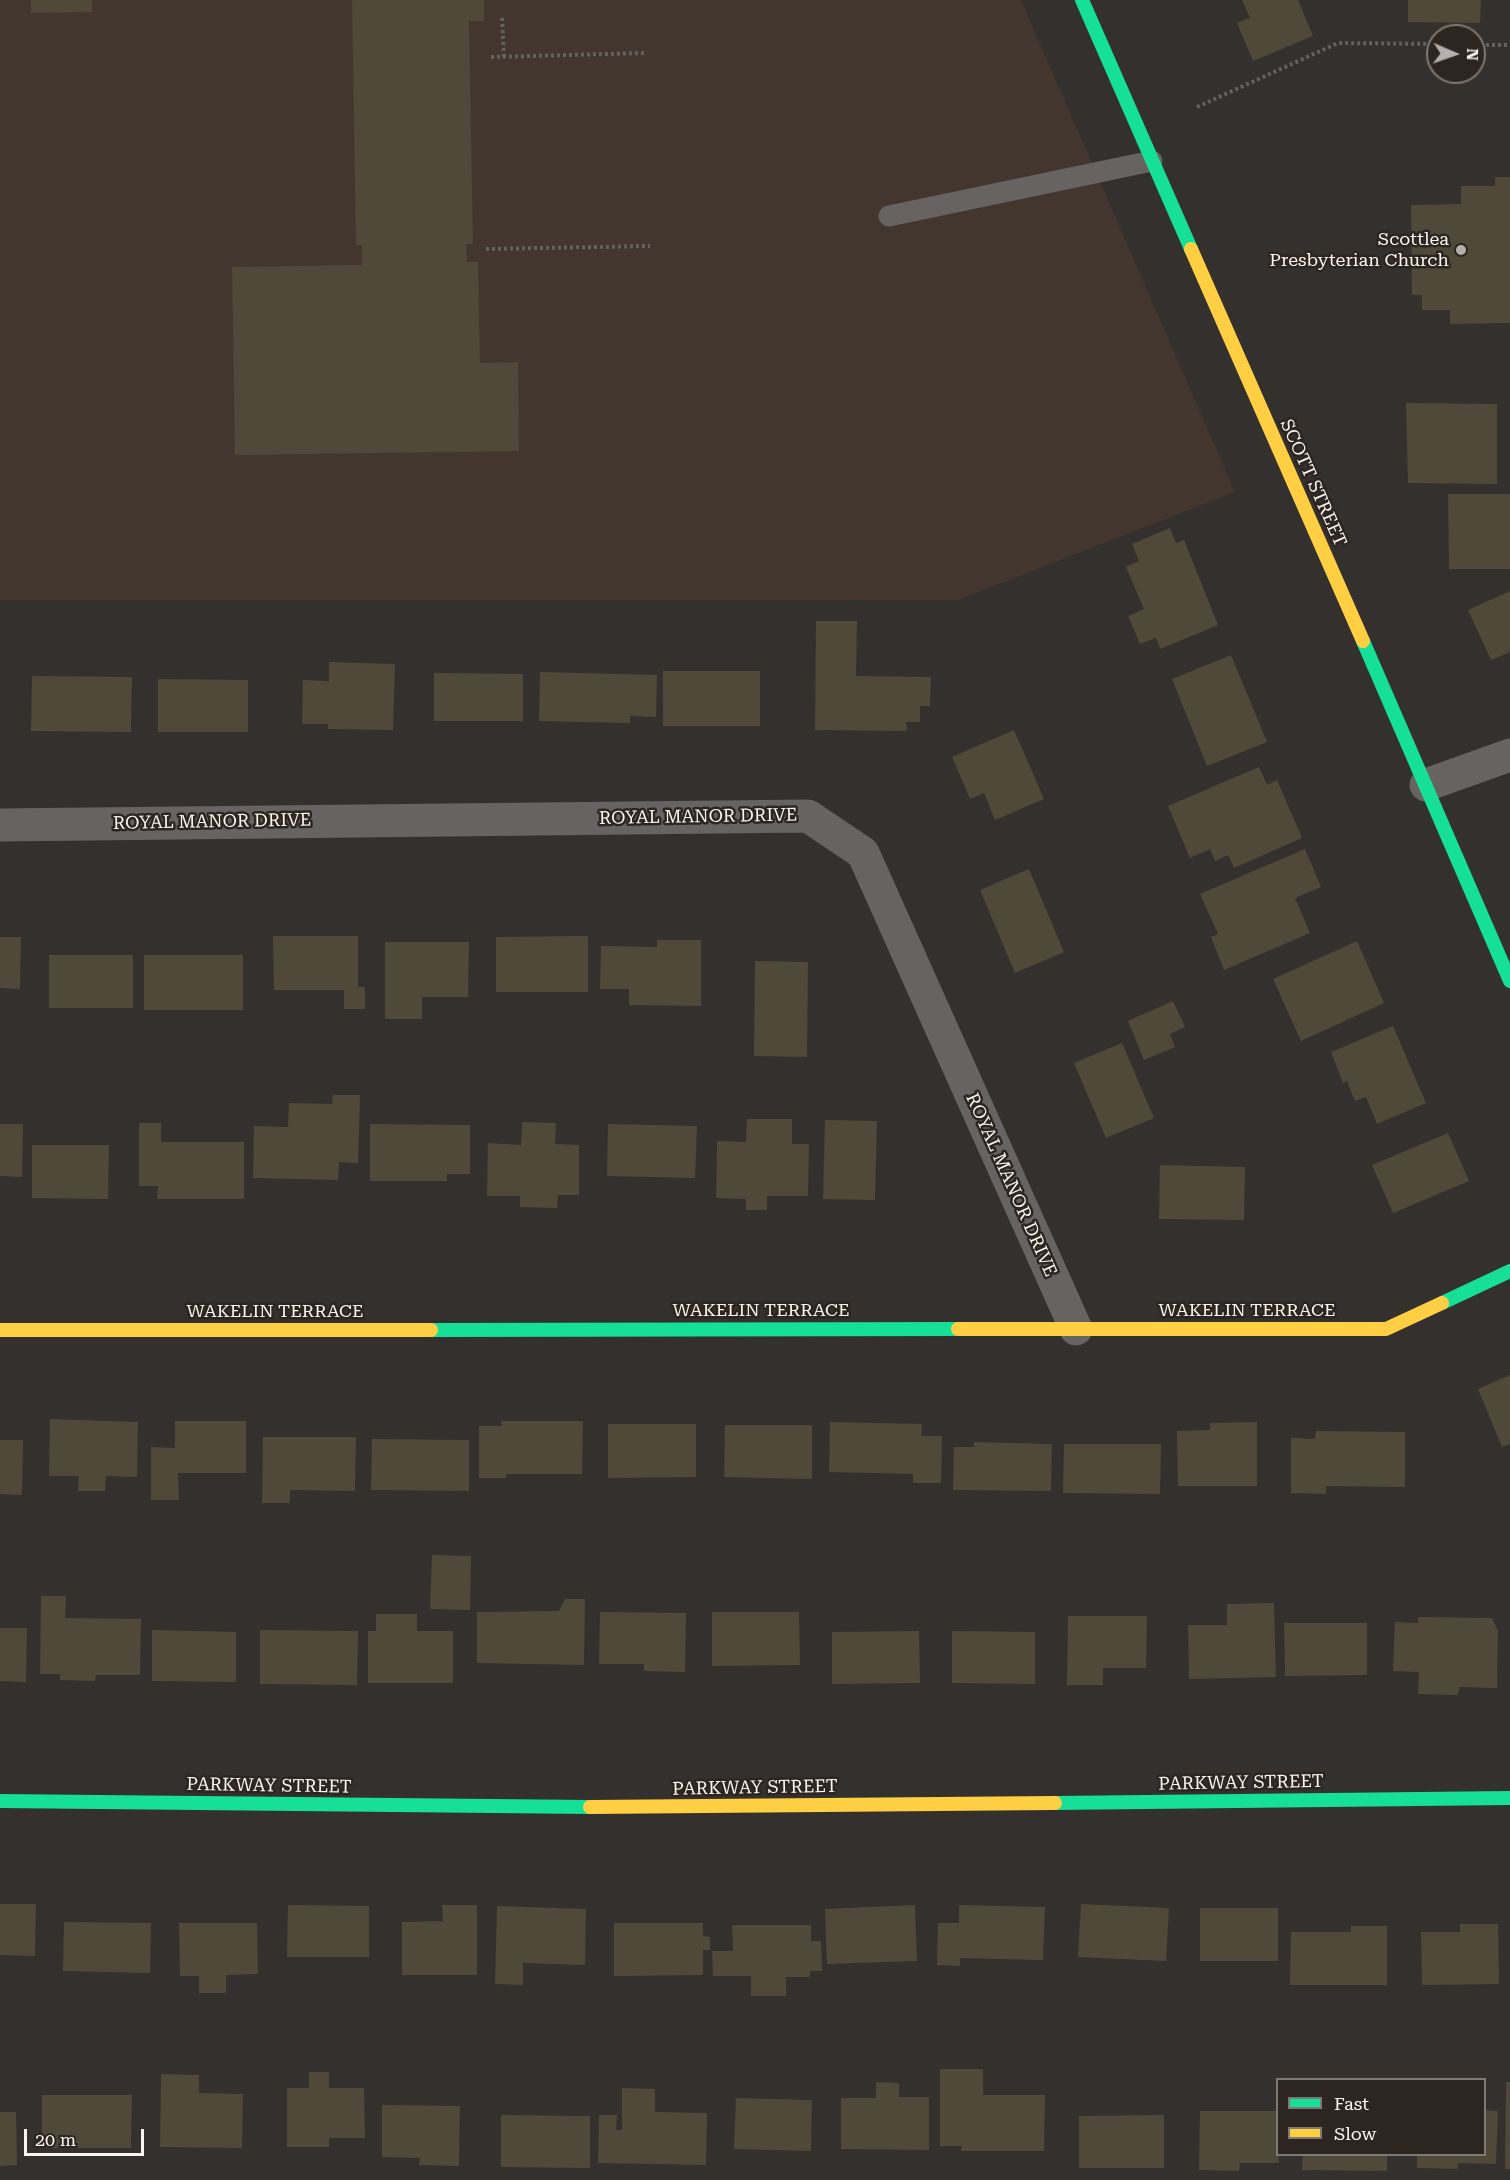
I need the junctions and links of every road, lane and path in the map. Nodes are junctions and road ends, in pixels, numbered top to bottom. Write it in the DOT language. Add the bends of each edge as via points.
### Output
graph roads {
  1 [pos="1082,0"];
  2 [pos="502,18"];
  3 [pos="1426,44"];
  4 [pos="1486,45"];
  5 [pos="1510,45"];
  6 [pos="646,53"];
  7 [pos="491,57"];
  8 [pos="504,57"];
  9 [pos="1197,107"];
  10 [pos="1152,161"];
  11 [pos="889,216"];
  12 [pos="650,246"];
  13 [pos="486,249"];
  14 [pos="1510,755"];
  15 [pos="1426,785"];
  16 [pos="0,825"];
  17 [pos="1510,981"];
  18 [pos="1510,1271"];
  19 [pos="1076,1329"];
  20 [pos="0,1330"];
  21 [pos="1510,1798"];
  22 [pos="0,1801"];
  1 -- 10 [label="street, SCOTT STREET"];
  2 -- 8 [label="path"];
  3 -- 9 [label="path" via="1338,43"];
  4 -- 5 [label="path"];
  6 -- 8 [label="path"];
  7 -- 8 [label="path"];
  10 -- 11 [label="lane"];
  10 -- 15 [label="street, SCOTT STREET"];
  12 -- 13 [label="path"];
  14 -- 15 [label="street"];
  15 -- 17 [label="street, SCOTT STREET"];
  16 -- 19 [label="street, ROYAL MANOR DRIVE" via="808,816 863,853"];
  18 -- 19 [label="street, WAKELIN TERRACE" via="1386,1329"];
  19 -- 20 [label="street, WAKELIN TERRACE"];
  21 -- 22 [label="street, PARKWAY STREET" via="603,1807"];
}
